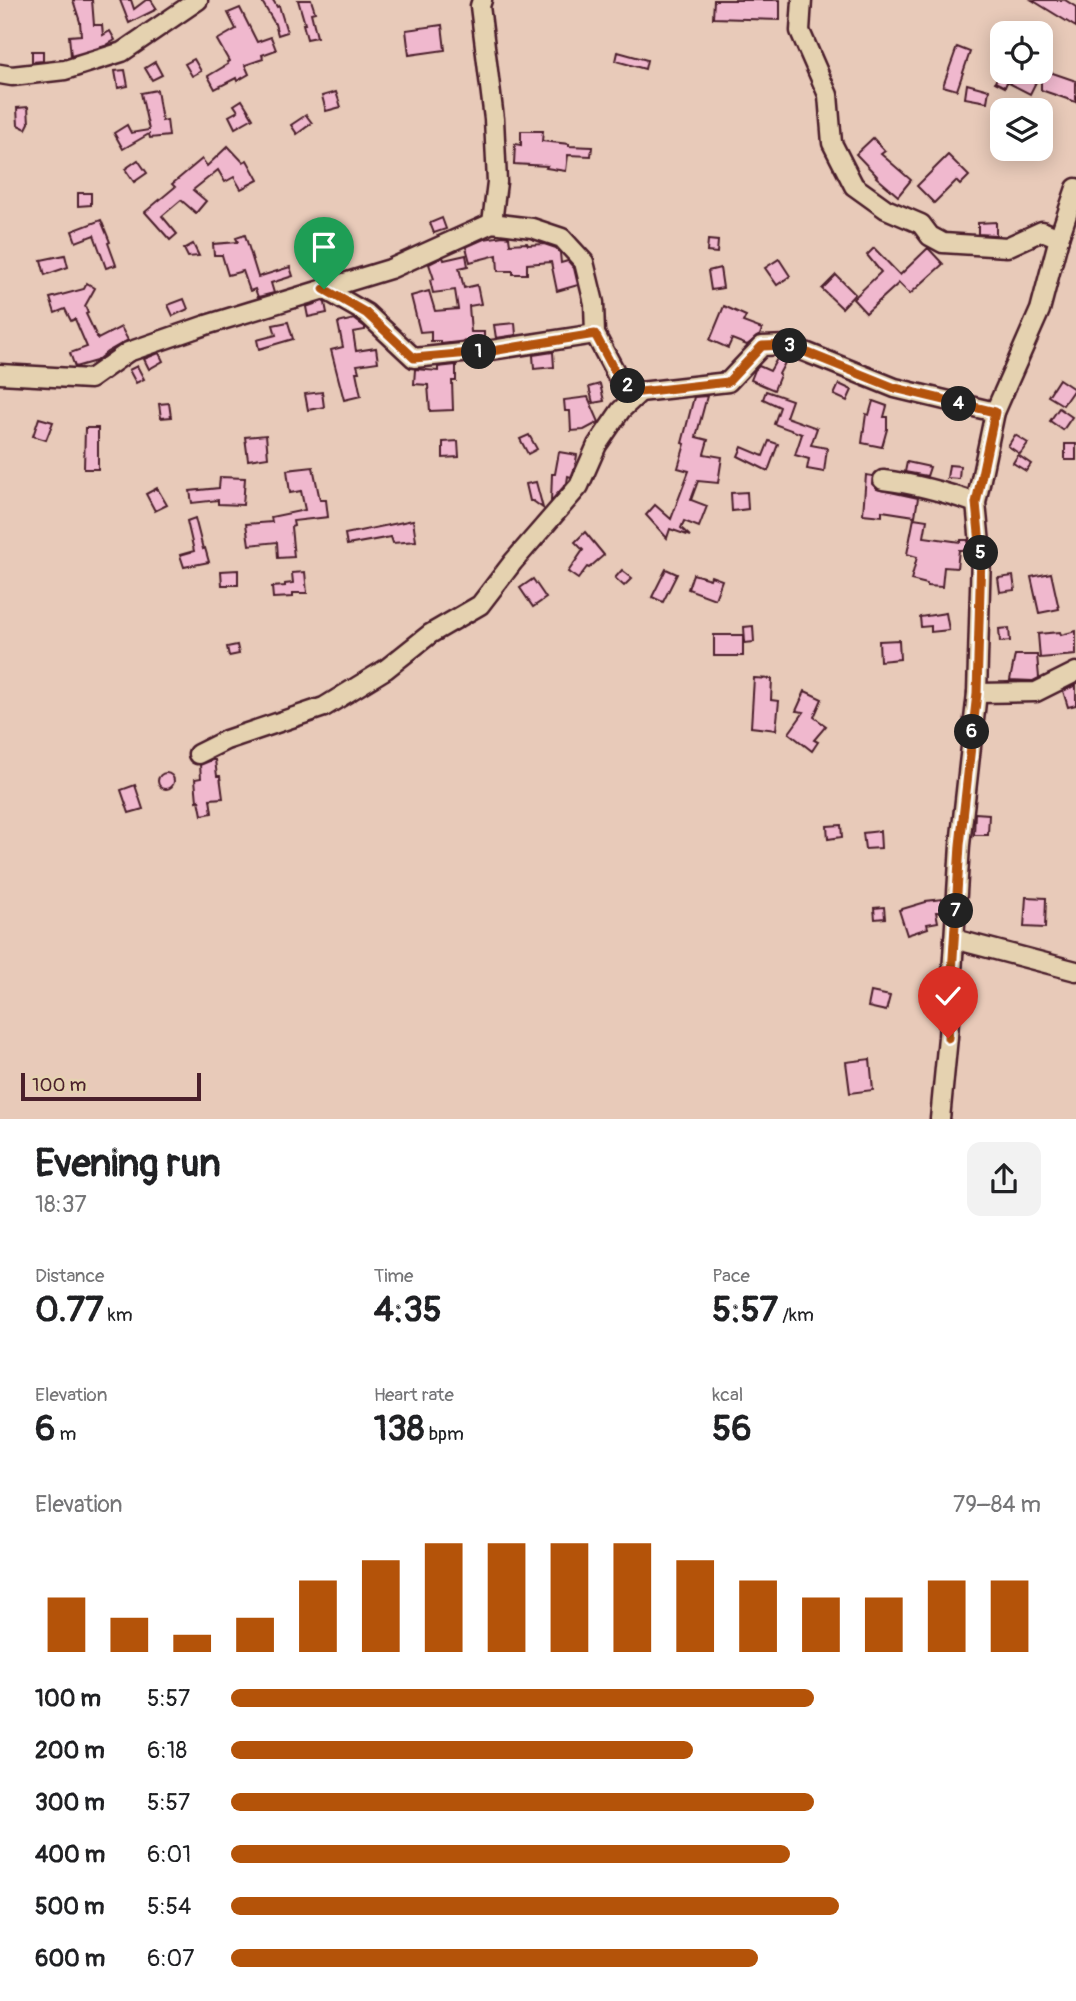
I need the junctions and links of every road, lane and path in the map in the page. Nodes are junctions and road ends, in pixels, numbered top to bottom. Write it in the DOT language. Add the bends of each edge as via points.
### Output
graph roads {
  1 [pos="198,0"];
  2 [pos="482,0"];
  3 [pos="802,0"];
  4 [pos="0,74"];
  5 [pos="1076,188"];
  6 [pos="492,223"];
  7 [pos="1059,239"];
  8 [pos="324,289"];
  9 [pos="595,334"];
  10 [pos="0,374"];
  11 [pos="640,392"];
  12 [pos="995,412"];
  13 [pos="883,480"];
  14 [pos="976,503"];
  15 [pos="1076,671"];
  16 [pos="977,693"];
  17 [pos="198,754"];
  18 [pos="954,939"];
  19 [pos="1076,971"];
  20 [pos="940,1119"];
  1 -- 4 [label="street" via="122,52 65,70"];
  2 -- 6 [label="street" via="497,182"];
  3 -- 7 [label="street" via="800,31 828,95 832,143 854,186 943,243 1007,247 1042,231"];
  5 -- 7 [label="street"];
  6 -- 8 [label="street" via="390,269"];
  6 -- 9 [label="street" via="562,237 584,262 594,303"];
  7 -- 12 [label="street" via="1040,310"];
  8 -- 9 [label="street" via="366,313 414,358"];
  8 -- 10 [label="street" via="128,352 90,379"];
  9 -- 11 [label="street" via="621,383"];
  11 -- 12 [label="street" via="728,382 762,346 788,345 895,388"];
  11 -- 17 [label="street" via="597,445 579,486 480,605 324,707"];
  12 -- 14 [label="street"];
  13 -- 14 [label="street" via="915,484"];
  14 -- 16 [label="street" via="981,554"];
  15 -- 16 [label="street" via="1036,692"];
  16 -- 18 [label="street"];
  18 -- 19 [label="street"];
  18 -- 20 [label="street"];
}
